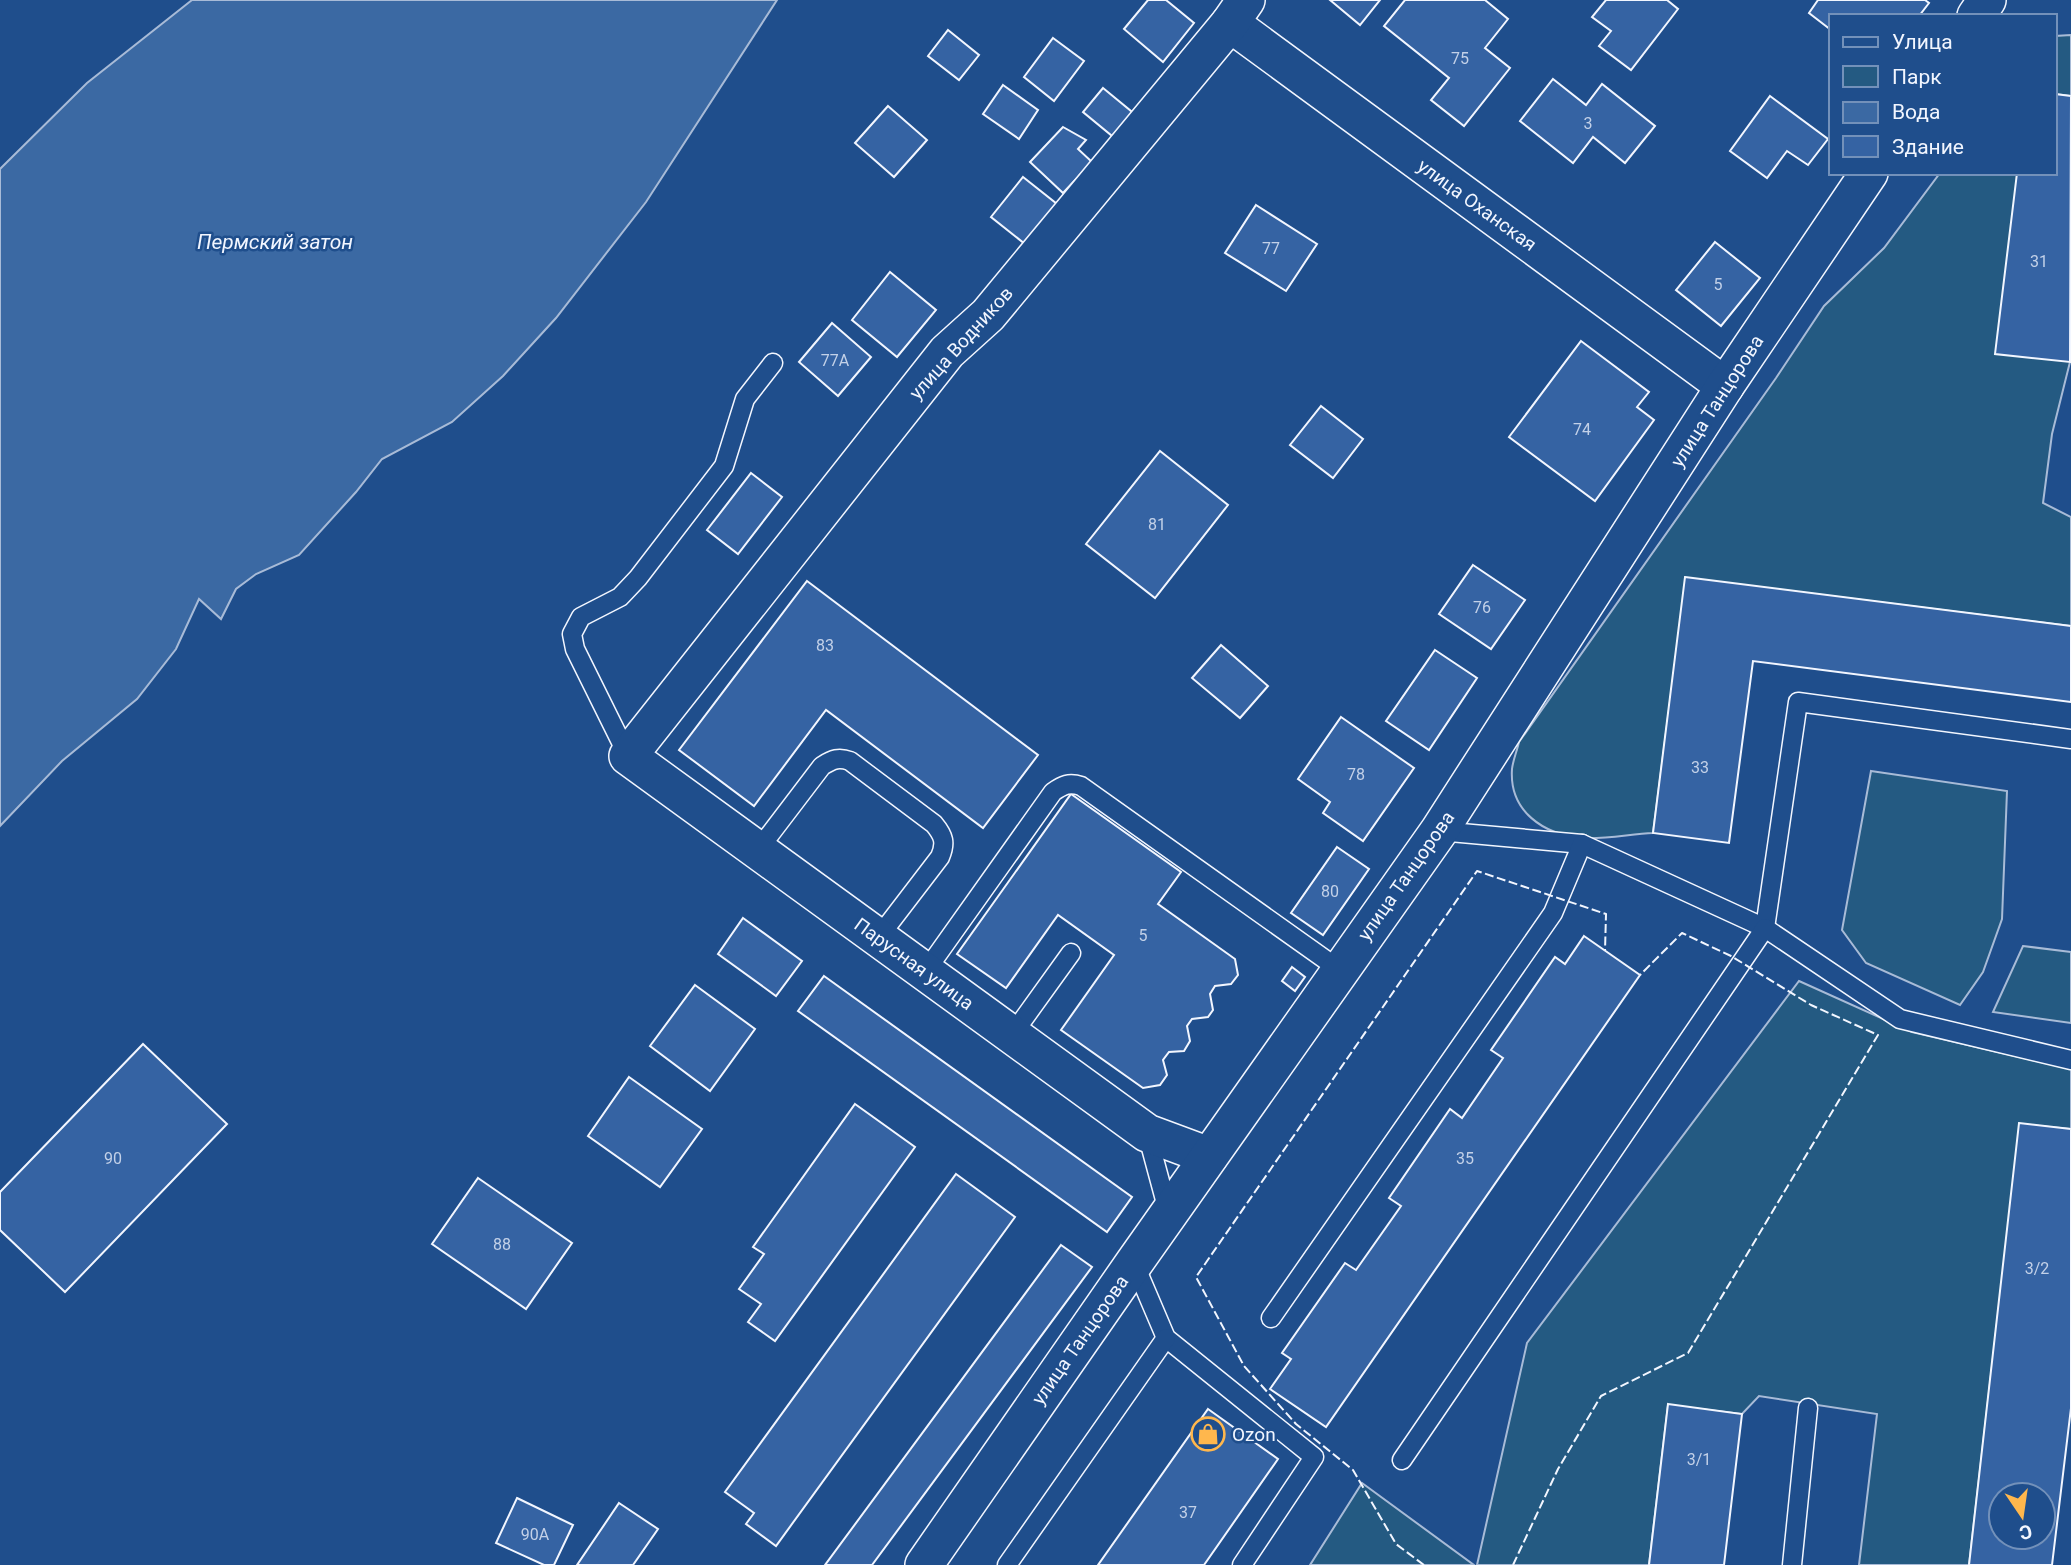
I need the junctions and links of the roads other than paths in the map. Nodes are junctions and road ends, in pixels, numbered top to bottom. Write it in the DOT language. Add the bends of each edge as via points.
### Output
graph roads {
  1 [pos="1238,12"];
  2 [pos="1868,175"];
  3 [pos="773,363"];
  4 [pos="1725,386"];
  5 [pos="2071,739"];
  6 [pos="628,755"];
  7 [pos="1439,831"];
  8 [pos="1582,844"];
  9 [pos="758,850"];
  10 [pos="1765,928"];
  11 [pos="878,938"];
  12 [pos="1071,953"];
  13 [pos="1340,970"];
  14 [pos="925,972"];
  15 [pos="1012,1035"];
  16 [pos="2071,1060"];
  17 [pos="1147,1133"];
  18 [pos="1209,1156"];
  19 [pos="1169,1213"];
  20 [pos="1134,1263"];
  21 [pos="1271,1318"];
  22 [pos="1166,1338"];
  23 [pos="1808,1408"];
  24 [pos="1402,1460"];
  25 [pos="924,1565"];
  26 [pos="1007,1565"];
  27 [pos="1242,1565"];
  28 [pos="1792,1565"];
  1 -- 4 [label="street, улица Оханская"];
  1 -- 6 [label="street, улица Водников" via="988,315 947,352"];
  2 -- 4 [label="street, улица Танцорова"];
  3 -- 6 [label="lane" via="745,399 724,466 638,578 620,597 581,617 572,634 575,649"];
  4 -- 7 [label="street, улица Танцорова"];
  5 -- 10 [label="lane" via="1798,702"];
  6 -- 9 [label="street, Парусная улица"];
  7 -- 8 [label="lane"];
  7 -- 13 [label="street, улица Танцорова"];
  8 -- 10 [label="lane"];
  8 -- 21 [label="lane" via="1553,913"];
  9 -- 11 [label="street, Парусная улица"];
  9 -- 11 [label="lane" via="822,766 841,758 850,761 934,824 945,846"];
  10 -- 16 [label="lane" via="1900,1019"];
  10 -- 24 [label="lane"];
  11 -- 14 [label="street, Парусная улица"];
  12 -- 15 [label="lane"];
  13 -- 14 [label="lane" via="1073,783 1053,792"];
  13 -- 18 [label="street, улица Танцорова"];
  14 -- 15 [label="street, Парусная улица"];
  15 -- 17 [label="street, Парусная улица"];
  17 -- 18 [label="street, Парусная улица"];
  17 -- 19 [label="lane"];
  18 -- 19 [label="street, улица Танцорова"];
  19 -- 20 [label="street, улица Танцорова"];
  20 -- 22 [label="lane"];
  20 -- 25 [label="street, улица Танцорова"];
  22 -- 26 [label="lane"];
  22 -- 27 [label="lane" via="1314,1457"];
  23 -- 28 [label="lane"];
}
